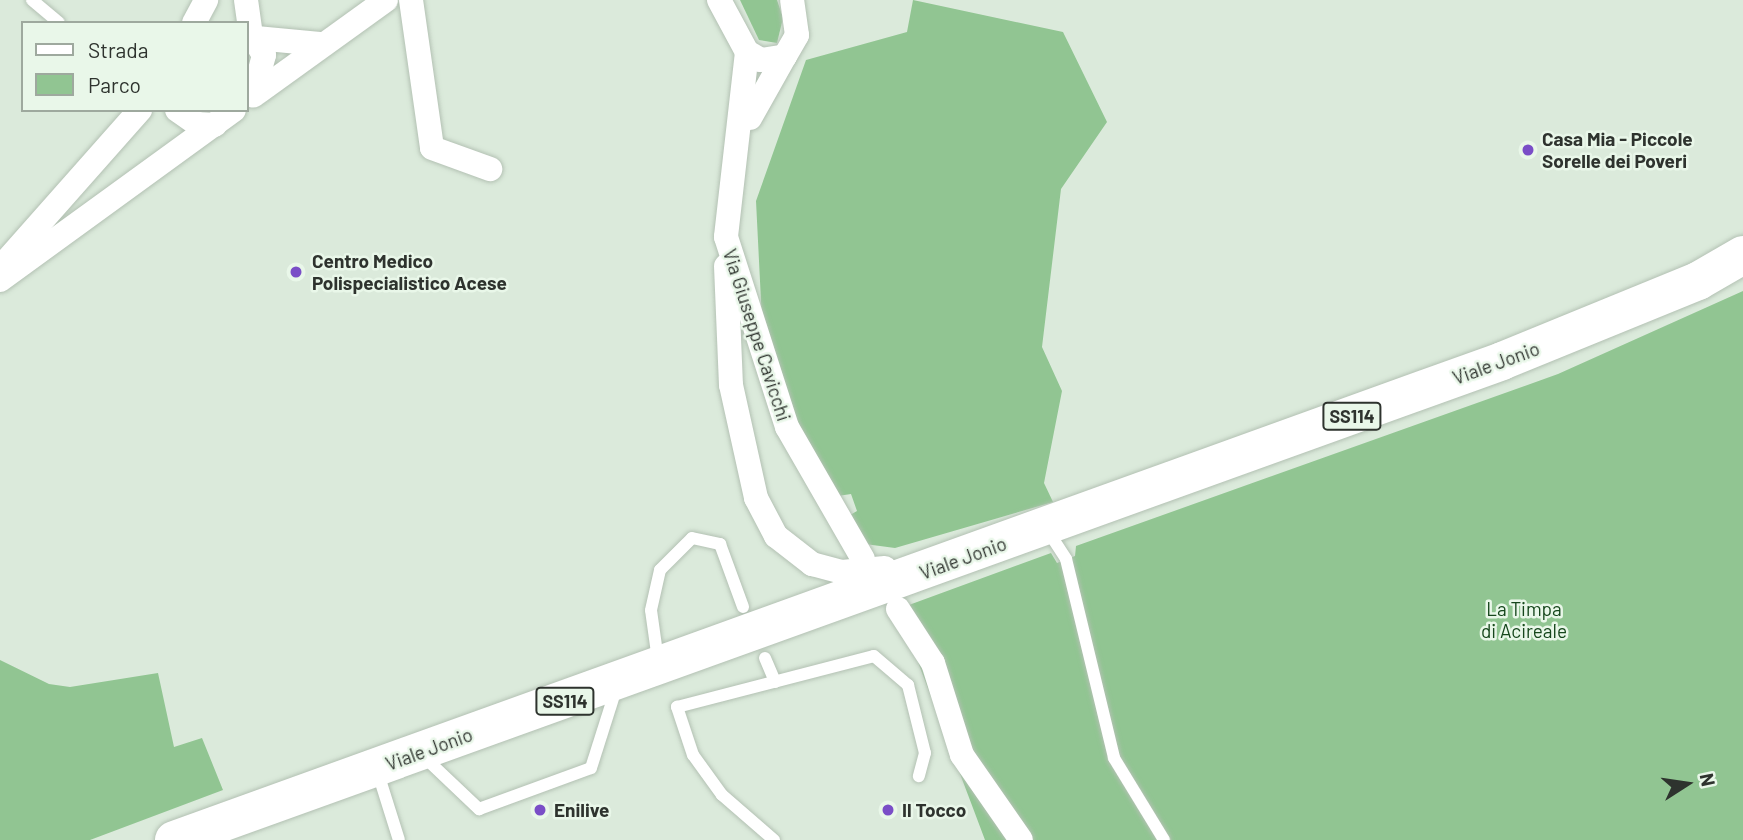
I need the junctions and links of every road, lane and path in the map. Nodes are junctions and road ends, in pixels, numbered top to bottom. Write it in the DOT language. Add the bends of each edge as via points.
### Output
graph roads {
  1 [pos="32,0"];
  2 [pos="206,0"];
  3 [pos="246,0"];
  4 [pos="386,0"];
  5 [pos="411,0"];
  6 [pos="719,0"];
  7 [pos="796,5"];
  8 [pos="57,21"];
  9 [pos="195,21"];
  10 [pos="251,32"];
  11 [pos="320,44"];
  12 [pos="747,52"];
  13 [pos="785,56"];
  14 [pos="252,97"];
  15 [pos="138,112"];
  16 [pos="177,112"];
  17 [pos="224,118"];
  18 [pos="742,134"];
  19 [pos="491,169"];
  20 [pos="726,237"];
  21 [pos="1743,255"];
  22 [pos="0,268"];
  23 [pos="0,280"];
  24 [pos="1046,528"];
  25 [pos="863,559"];
  26 [pos="955,562"];
  27 [pos="743,607"];
  28 [pos="898,609"];
  29 [pos="765,658"];
  30 [pos="660,667"];
  31 [pos="618,682"];
  32 [pos="775,682"];
  33 [pos="419,753"];
  34 [pos="376,768"];
  35 [pos="919,776"];
  36 [pos="215,833"];
  37 [pos="174,840"];
  38 [pos="399,840"];
  39 [pos="774,840"];
  40 [pos="1021,840"];
  41 [pos="1164,840"];
  1 -- 8 [label="lane"];
  2 -- 9 [label="street"];
  3 -- 10 [label="street"];
  4 -- 11 [label="street"];
  5 -- 19 [label="street" via="432,148"];
  6 -- 12 [label="street"];
  7 -- 13 [label="street" via="797,35"];
  10 -- 11 [label="street"];
  10 -- 14 [label="street" via="264,55"];
  11 -- 14 [label="street"];
  12 -- 13 [label="street" via="761,60"];
  12 -- 18 [label="street"];
  13 -- 18 [label="street"];
  15 -- 22 [label="street"];
  16 -- 17 [label="street"];
  17 -- 23 [label="street"];
  18 -- 20 [label="street, Via Giuseppe Cavicchi"];
  20 -- 25 [label="street, Via Giuseppe Cavicchi" via="787,427"];
  20 -- 26 [label="street" via="731,385 756,498 776,536 812,564 842,572"];
  21 -- 24 [label="main road, Viale Jonio / SS114" via="1606,322"];
  24 -- 26 [label="main road, Viale Jonio / SS114"];
  24 -- 41 [label="lane" via="1066,559 1114,758"];
  26 -- 30 [label="main road, Viale Jonio / SS114"];
  27 -- 30 [label="lane" via="720,544 707,537 676,548 660,570 651,610"];
  28 -- 40 [label="street" via="933,663 962,755"];
  29 -- 32 [label="lane"];
  30 -- 31 [label="main road, Viale Jonio / SS114"];
  31 -- 33 [label="main road, Viale Jonio / SS114"];
  31 -- 33 [label="lane" via="591,768 479,809"];
  32 -- 35 [label="lane" via="874,656 908,685 925,753"];
  32 -- 39 [label="lane" via="677,708 693,755 722,795"];
  33 -- 34 [label="main road, Viale Jonio / SS114"];
  34 -- 36 [label="main road, Viale Jonio / SS114"];
  34 -- 38 [label="lane"];
  36 -- 37 [label="main road, Viale Jonio / SS114"];
}
